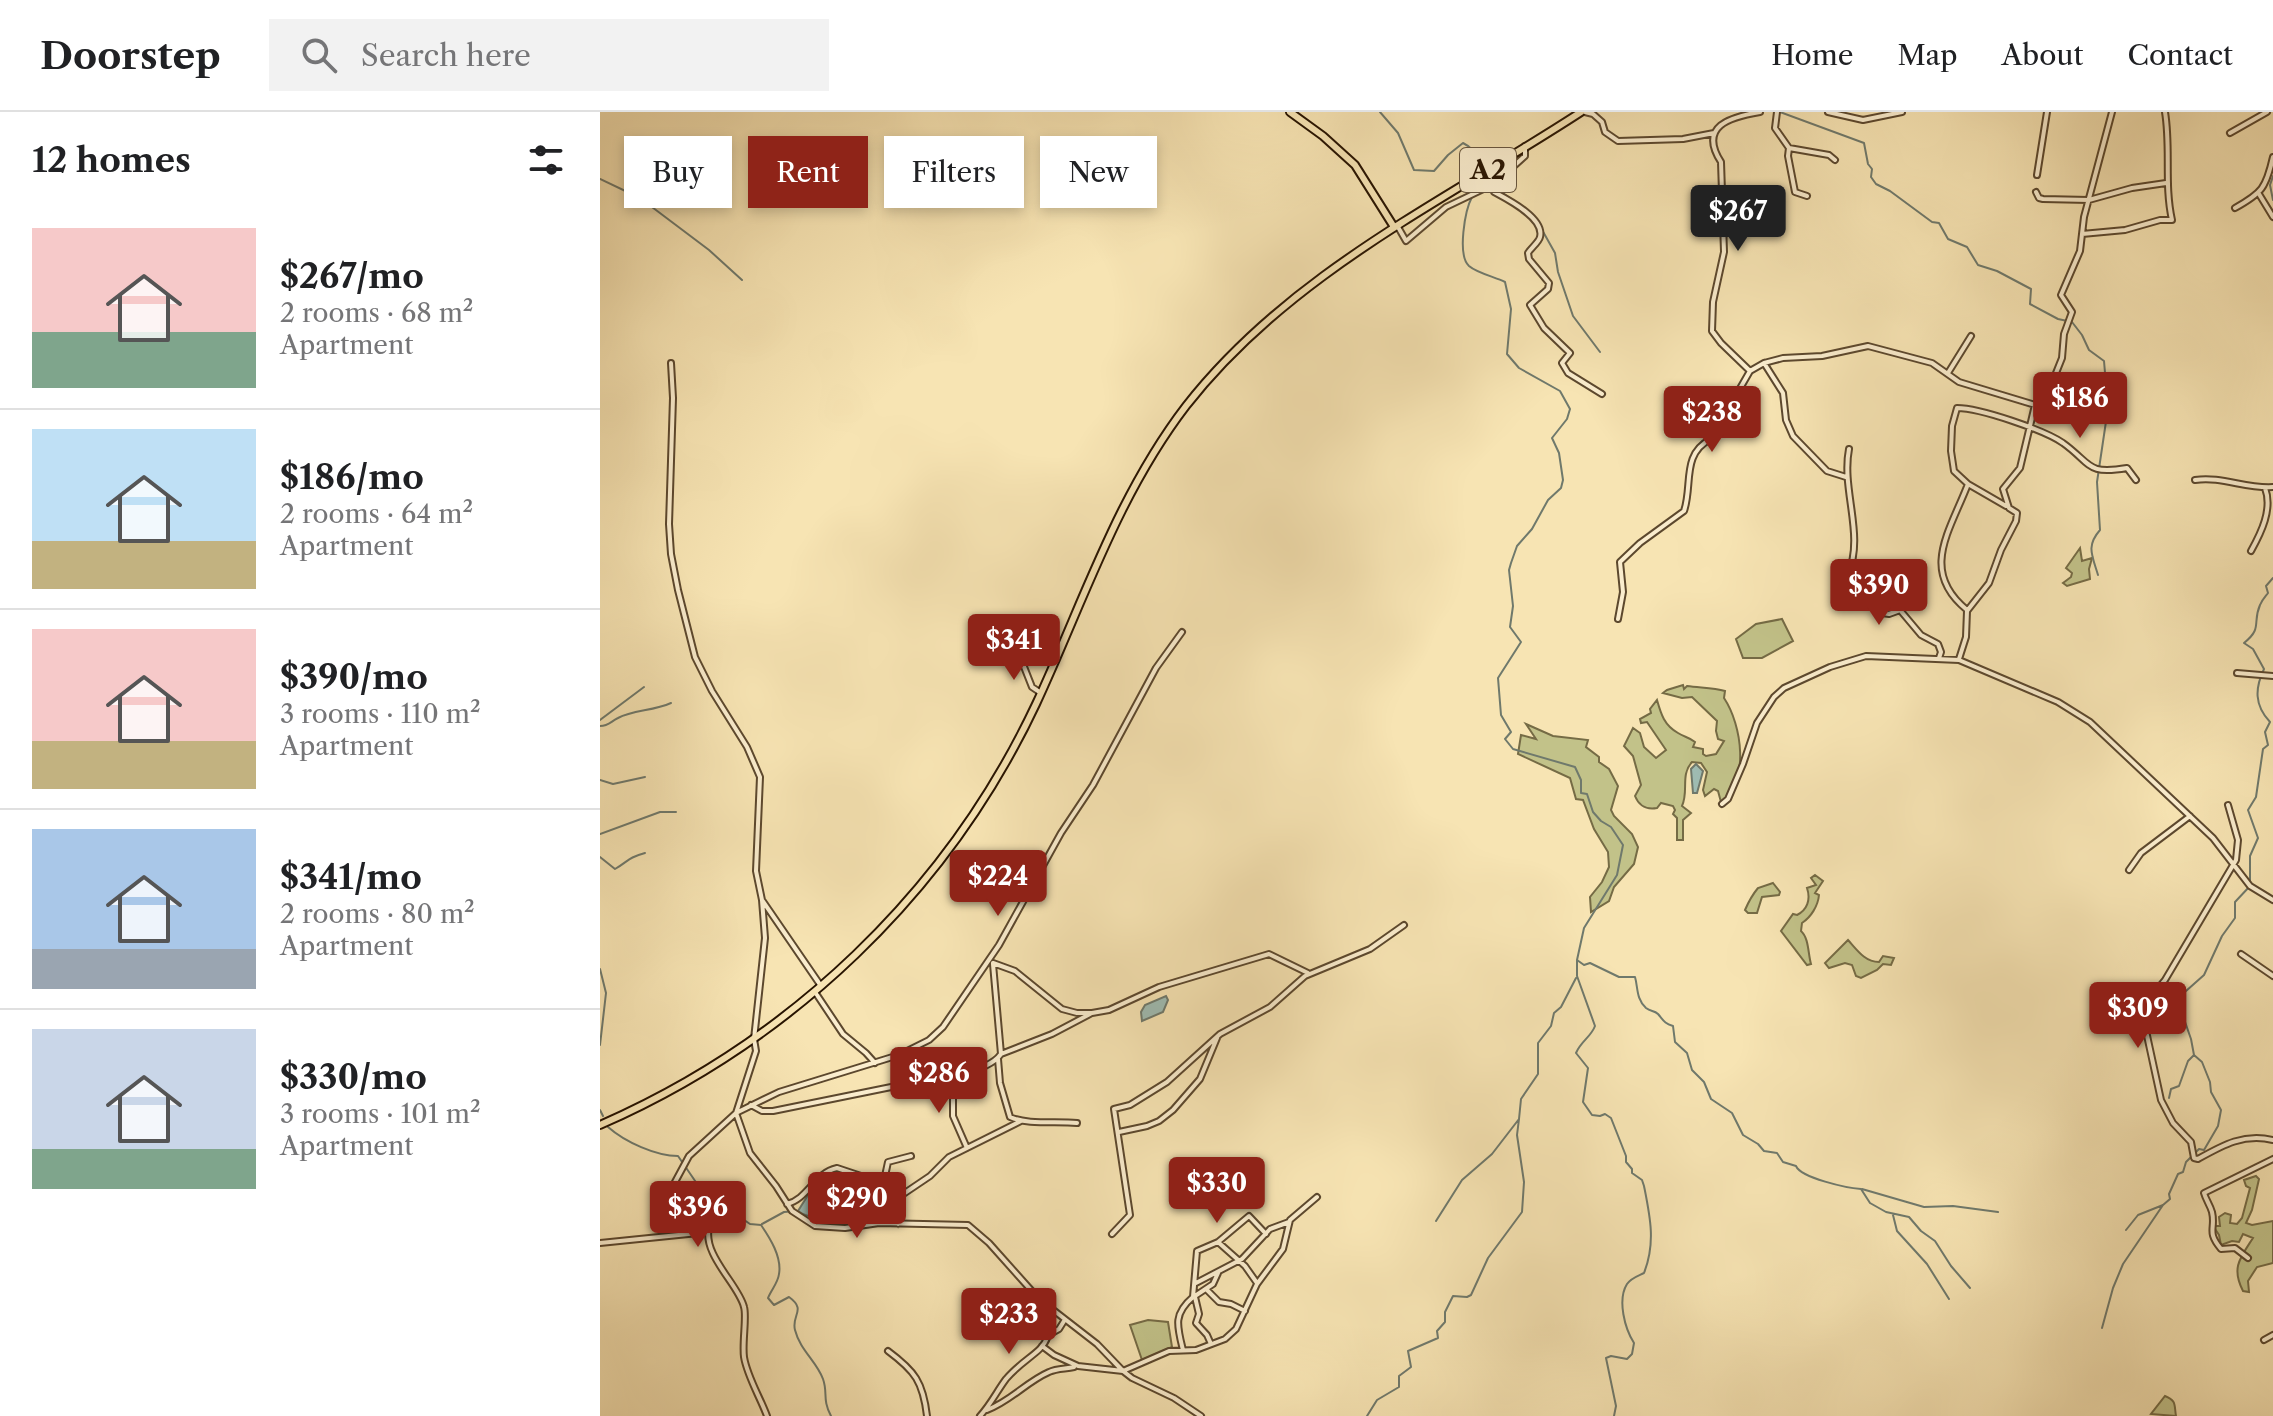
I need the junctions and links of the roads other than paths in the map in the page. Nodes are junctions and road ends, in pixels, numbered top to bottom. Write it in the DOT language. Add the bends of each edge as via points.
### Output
graph roads {
  1 [pos="1290,112"];
  2 [pos="1583,112"];
  3 [pos="1760,112"];
  4 [pos="1776,112"];
  5 [pos="1828,112"];
  6 [pos="1902,112"];
  7 [pos="2047,112"];
  8 [pos="2112,112"];
  9 [pos="2165,112"];
  10 [pos="2270,113"];
  11 [pos="1714,133"];
  12 [pos="2230,133"];
  13 [pos="1525,146"];
  14 [pos="1789,148"];
  15 [pos="2273,157"];
  16 [pos="1835,160"];
  17 [pos="2037,175"];
  18 [pos="2166,183"];
  19 [pos="1494,184"];
  20 [pos="2036,192"];
  21 [pos="2259,194"];
  22 [pos="1807,196"];
  23 [pos="2089,200"];
  24 [pos="2235,208"];
  25 [pos="2273,217"];
  26 [pos="1396,226"];
  27 [pos="2082,234"];
  28 [pos="1971,336"];
  29 [pos="671,363"];
  30 [pos="1764,363"];
  31 [pos="1750,371"];
  32 [pos="1948,373"];
  33 [pos="1602,394"];
  34 [pos="2035,405"];
  35 [pos="2029,429"];
  36 [pos="1849,449"];
  37 [pos="1847,478"];
  38 [pos="2136,480"];
  39 [pos="2195,480"];
  40 [pos="1968,484"];
  41 [pos="2273,487"];
  42 [pos="2265,488"];
  43 [pos="2009,508"];
  44 [pos="2251,551"];
  45 [pos="1967,611"];
  46 [pos="1618,619"];
  47 [pos="1182,632"];
  48 [pos="992,651"];
  49 [pos="1939,658"];
  50 [pos="1959,660"];
  51 [pos="2237,673"];
  52 [pos="2273,676"];
  53 [pos="1041,693"];
  54 [pos="1722,804"];
  55 [pos="2228,805"];
  56 [pos="2190,816"];
  57 [pos="2234,865"];
  58 [pos="2129,870"];
  59 [pos="762,900"];
  60 [pos="2273,900"];
  61 [pos="1404,925"];
  62 [pos="993,953"];
  63 [pos="2241,954"];
  64 [pos="993,963"];
  65 [pos="1309,974"];
  66 [pos="2273,976"];
  67 [pos="822,986"];
  68 [pos="815,992"];
  69 [pos="1062,1009"];
  70 [pos="1092,1013"];
  71 [pos="1073,1023"];
  72 [pos="1217,1036"];
  73 [pos="754,1039"];
  74 [pos="899,1055"];
  75 [pos="1000,1057"];
  76 [pos="875,1063"];
  77 [pos="953,1075"];
  78 [pos="906,1084"];
  79 [pos="751,1105"];
  80 [pos="736,1113"];
  81 [pos="1021,1121"];
  82 [pos="1077,1123"];
  83 [pos="600,1125"];
  84 [pos="1119,1132"];
  85 [pos="2273,1140"];
  86 [pos="967,1148"];
  87 [pos="911,1156"];
  88 [pos="2273,1159"];
  89 [pos="878,1188"];
  90 [pos="1317,1197"];
  91 [pos="787,1204"];
  92 [pos="882,1208"];
  93 [pos="1289,1222"];
  94 [pos="898,1224"];
  95 [pos="708,1232"];
  96 [pos="1112,1234"];
  97 [pos="1266,1234"];
  98 [pos="1218,1242"];
  99 [pos="600,1243"];
  100 [pos="2248,1258"];
  101 [pos="1239,1261"];
  102 [pos="1218,1273"];
  103 [pos="1194,1283"];
  104 [pos="1257,1284"];
  105 [pos="1207,1290"];
  106 [pos="1194,1297"];
  107 [pos="1039,1299"];
  108 [pos="1245,1311"];
  109 [pos="1064,1321"];
  110 [pos="1050,1334"];
  111 [pos="2273,1335"];
  112 [pos="2264,1340"];
  113 [pos="1211,1344"];
  114 [pos="1042,1346"];
  115 [pos="1183,1350"];
  116 [pos="888,1351"];
  117 [pos="1078,1366"];
  118 [pos="1123,1371"];
  119 [pos="985,1411"];
  120 [pos="767,1416"];
  121 [pos="927,1416"];
  122 [pos="980,1416"];
  123 [pos="1201,1416"];
  1 -- 26 [label="main road" via="1355,165"];
  2 -- 11 [label="street" via="1593,114 1618,141"];
  2 -- 13 [label="main road, A2"];
  3 -- 11 [label="street" via="1732,118"];
  4 -- 14 [label="street" via="1775,128"];
  5 -- 6 [label="street" via="1863,120"];
  7 -- 17 [label="street"];
  8 -- 23 [label="street"];
  9 -- 18 [label="street"];
  10 -- 12 [label="street"];
  11 -- 31 [label="street" via="1713,150 1721,162 1724,252 1712,331"];
  13 -- 19 [label="street" via="1525,156"];
  13 -- 26 [label="main road, A2"];
  14 -- 16 [label="street"];
  14 -- 22 [label="street" via="1795,192"];
  15 -- 21 [label="street"];
  18 -- 23 [label="street"];
  18 -- 27 [label="street" via="2172,220"];
  19 -- 26 [label="street" via="1446,207 1406,241"];
  19 -- 33 [label="street" via="1494,192 1527,211 1541,233 1528,253 1549,283 1530,305 1570,353 1562,363 1568,373"];
  20 -- 23 [label="street" via="2043,199"];
  21 -- 24 [label="street"];
  21 -- 25 [label="street"];
  23 -- 27 [label="street"];
  26 -- 53 [label="main road, A2" via="1277,311 1186,406 1127,497"];
  27 -- 34 [label="street" via="2061,295 2072,312 2062,358 2050,390"];
  28 -- 32 [label="street"];
  29 -- 59 [label="street" via="671,554 695,657 760,777 756,871"];
  30 -- 31 [label="street"];
  30 -- 32 [label="street" via="1868,346 1932,363"];
  30 -- 37 [label="street" via="1783,393 1793,436 1827,471"];
  31 -- 46 [label="street" via="1711,439 1694,453 1684,511 1620,562 1623,592"];
  32 -- 34 [label="street" via="1959,382"];
  34 -- 35 [label="street"];
  35 -- 38 [label="street" via="2062,442 2092,468 2127,468"];
  35 -- 40 [label="street" via="1957,408 1952,426 1954,471"];
  35 -- 43 [label="street" via="2020,468 2003,489"];
  36 -- 37 [label="street"];
  37 -- 49 [label="street" via="1855,536 1848,574 1882,613 1900,610 1921,635 1938,644"];
  39 -- 42 [label="street"];
  40 -- 43 [label="street"];
  40 -- 45 [label="street" via="1943,546 1940,571 1946,590"];
  41 -- 42 [label="street"];
  42 -- 44 [label="street" via="2264,531"];
  43 -- 45 [label="street" via="2017,513 2016,521 1989,583"];
  45 -- 50 [label="street"];
  47 -- 62 [label="street" via="1156,668"];
  48 -- 53 [label="street" via="1017,649 1032,687"];
  49 -- 50 [label="street"];
  49 -- 54 [label="street" via="1866,656 1784,688 1757,723"];
  50 -- 56 [label="street" via="2081,716"];
  51 -- 52 [label="street"];
  53 -- 67 [label="main road, A2" via="995,780 934,869 876,936"];
  55 -- 57 [label="street" via="2238,840"];
  56 -- 57 [label="street"];
  56 -- 58 [label="street" via="2141,853"];
  57 -- 60 [label="street" via="2250,886"];
  57 -- 85 [label="street" via="2145,1004 2143,1017 2161,1100 2191,1142 2194,1158 2251,1137"];
  59 -- 67 [label="street"];
  59 -- 73 [label="street" via="765,938"];
  61 -- 65 [label="street" via="1370,949"];
  62 -- 64 [label="street"];
  62 -- 74 [label="street" via="943,1027"];
  63 -- 66 [label="street"];
  64 -- 69 [label="street" via="1015,971"];
  64 -- 75 [label="street"];
  65 -- 70 [label="street" via="1269,954"];
  65 -- 72 [label="street" via="1270,1007"];
  67 -- 68 [label="main road, A2"];
  68 -- 73 [label="main road, A2"];
  68 -- 76 [label="street" via="843,1034"];
  69 -- 70 [label="street"];
  69 -- 71 [label="street"];
  70 -- 71 [label="street"];
  71 -- 75 [label="street"];
  72 -- 84 [label="street" via="1200,1079 1173,1110 1147,1126"];
  72 -- 84 [label="street" via="1167,1082 1114,1109"];
  73 -- 80 [label="street" via="756,1051"];
  73 -- 83 [label="main road, A2" via="684,1084"];
  74 -- 76 [label="street"];
  74 -- 78 [label="street"];
  75 -- 77 [label="street"];
  75 -- 81 [label="street" via="1008,1114"];
  76 -- 79 [label="street"];
  77 -- 78 [label="street"];
  77 -- 86 [label="street" via="953,1116"];
  78 -- 79 [label="street" via="773,1111"];
  79 -- 80 [label="street"];
  80 -- 91 [label="street" via="750,1153"];
  80 -- 95 [label="street" via="689,1156 675,1182 699,1204"];
  81 -- 82 [label="street"];
  81 -- 86 [label="street"];
  84 -- 96 [label="street" via="1130,1215"];
  86 -- 92 [label="street"];
  87 -- 89 [label="street" via="888,1162"];
  88 -- 100 [label="street" via="2204,1193 2215,1243"];
  89 -- 91 [label="street" via="873,1180 837,1168"];
  89 -- 92 [label="street"];
  90 -- 93 [label="street"];
  91 -- 94 [label="street" via="815,1226"];
  92 -- 94 [label="street"];
  93 -- 97 [label="street"];
  93 -- 104 [label="street" via="1283,1249"];
  94 -- 107 [label="street" via="968,1225"];
  95 -- 99 [label="street"];
  95 -- 120 [label="street" via="744,1307 745,1362"];
  97 -- 98 [label="street" via="1249,1216"];
  97 -- 101 [label="street"];
  98 -- 101 [label="street"];
  98 -- 103 [label="street" via="1197,1251"];
  101 -- 102 [label="street"];
  101 -- 104 [label="street"];
  102 -- 103 [label="street"];
  102 -- 105 [label="street"];
  103 -- 106 [label="street"];
  104 -- 108 [label="street"];
  105 -- 106 [label="street"];
  105 -- 108 [label="street" via="1219,1302"];
  106 -- 113 [label="street" via="1196,1323"];
  106 -- 115 [label="street" via="1178,1316"];
  107 -- 109 [label="street"];
  107 -- 110 [label="street"];
  108 -- 113 [label="street" via="1230,1335"];
  109 -- 110 [label="street"];
  109 -- 118 [label="street"];
  110 -- 114 [label="street"];
  111 -- 112 [label="street"];
  113 -- 115 [label="street"];
  114 -- 117 [label="street"];
  114 -- 119 [label="street" via="1007,1378"];
  115 -- 118 [label="street" via="1162,1353"];
  116 -- 121 [label="street" via="912,1368"];
  117 -- 118 [label="street"];
  117 -- 119 [label="street" via="1052,1370"];
  118 -- 123 [label="street"];
  119 -- 122 [label="street"];
}
